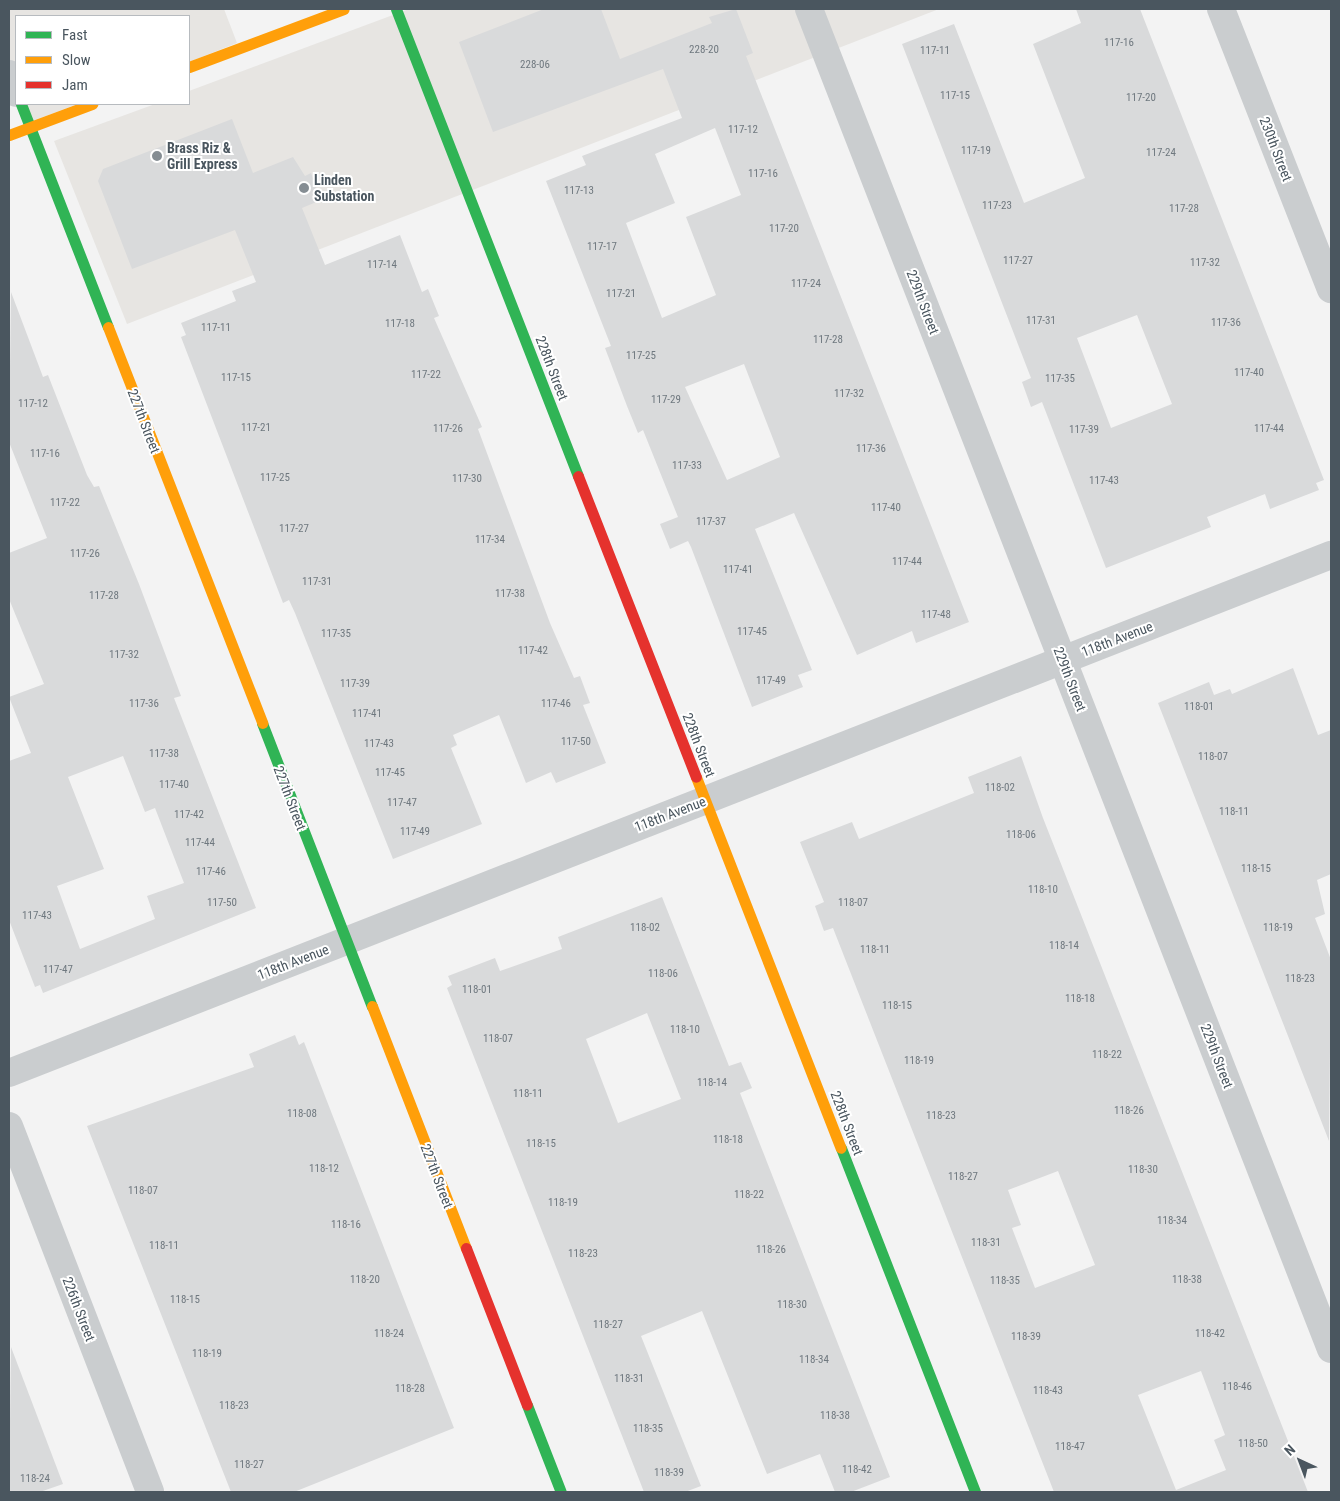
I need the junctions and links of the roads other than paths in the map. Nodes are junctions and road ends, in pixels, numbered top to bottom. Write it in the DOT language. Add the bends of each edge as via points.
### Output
graph roads {
  1 [pos="344,9"];
  2 [pos="396,9"];
  3 [pos="809,9"];
  4 [pos="1222,9"];
  5 [pos="190,67"];
  6 [pos="9,74"];
  7 [pos="15,90"];
  8 [pos="21,105"];
  9 [pos="89,105"];
  10 [pos="30,127"];
  11 [pos="9,135"];
  12 [pos="1331,289"];
  13 [pos="1331,555"];
  14 [pos="1063,661"];
  15 [pos="704,801"];
  16 [pos="346,941"];
  17 [pos="9,1073"];
  18 [pos="9,1126"];
  19 [pos="1331,1349"];
  20 [pos="150,1492"];
  21 [pos="561,1492"];
  22 [pos="975,1492"];
  1 -- 5 [label="street"];
  2 -- 15 [label="street, 228th Street"];
  3 -- 14 [label="street, 229th Street"];
  4 -- 12 [label="street, 230th Street"];
  6 -- 7 [label="street"];
  8 -- 10 [label="street, 227th Street"];
  9 -- 10 [label="street"];
  10 -- 11 [label="street"];
  10 -- 16 [label="street, 227th Street"];
  13 -- 14 [label="street, 118th Avenue"];
  14 -- 15 [label="street, 118th Avenue"];
  14 -- 19 [label="street, 229th Street"];
  15 -- 16 [label="street, 118th Avenue"];
  15 -- 22 [label="street, 228th Street"];
  16 -- 17 [label="street, 118th Avenue"];
  16 -- 21 [label="street, 227th Street"];
  18 -- 20 [label="street, 226th Street"];
}
